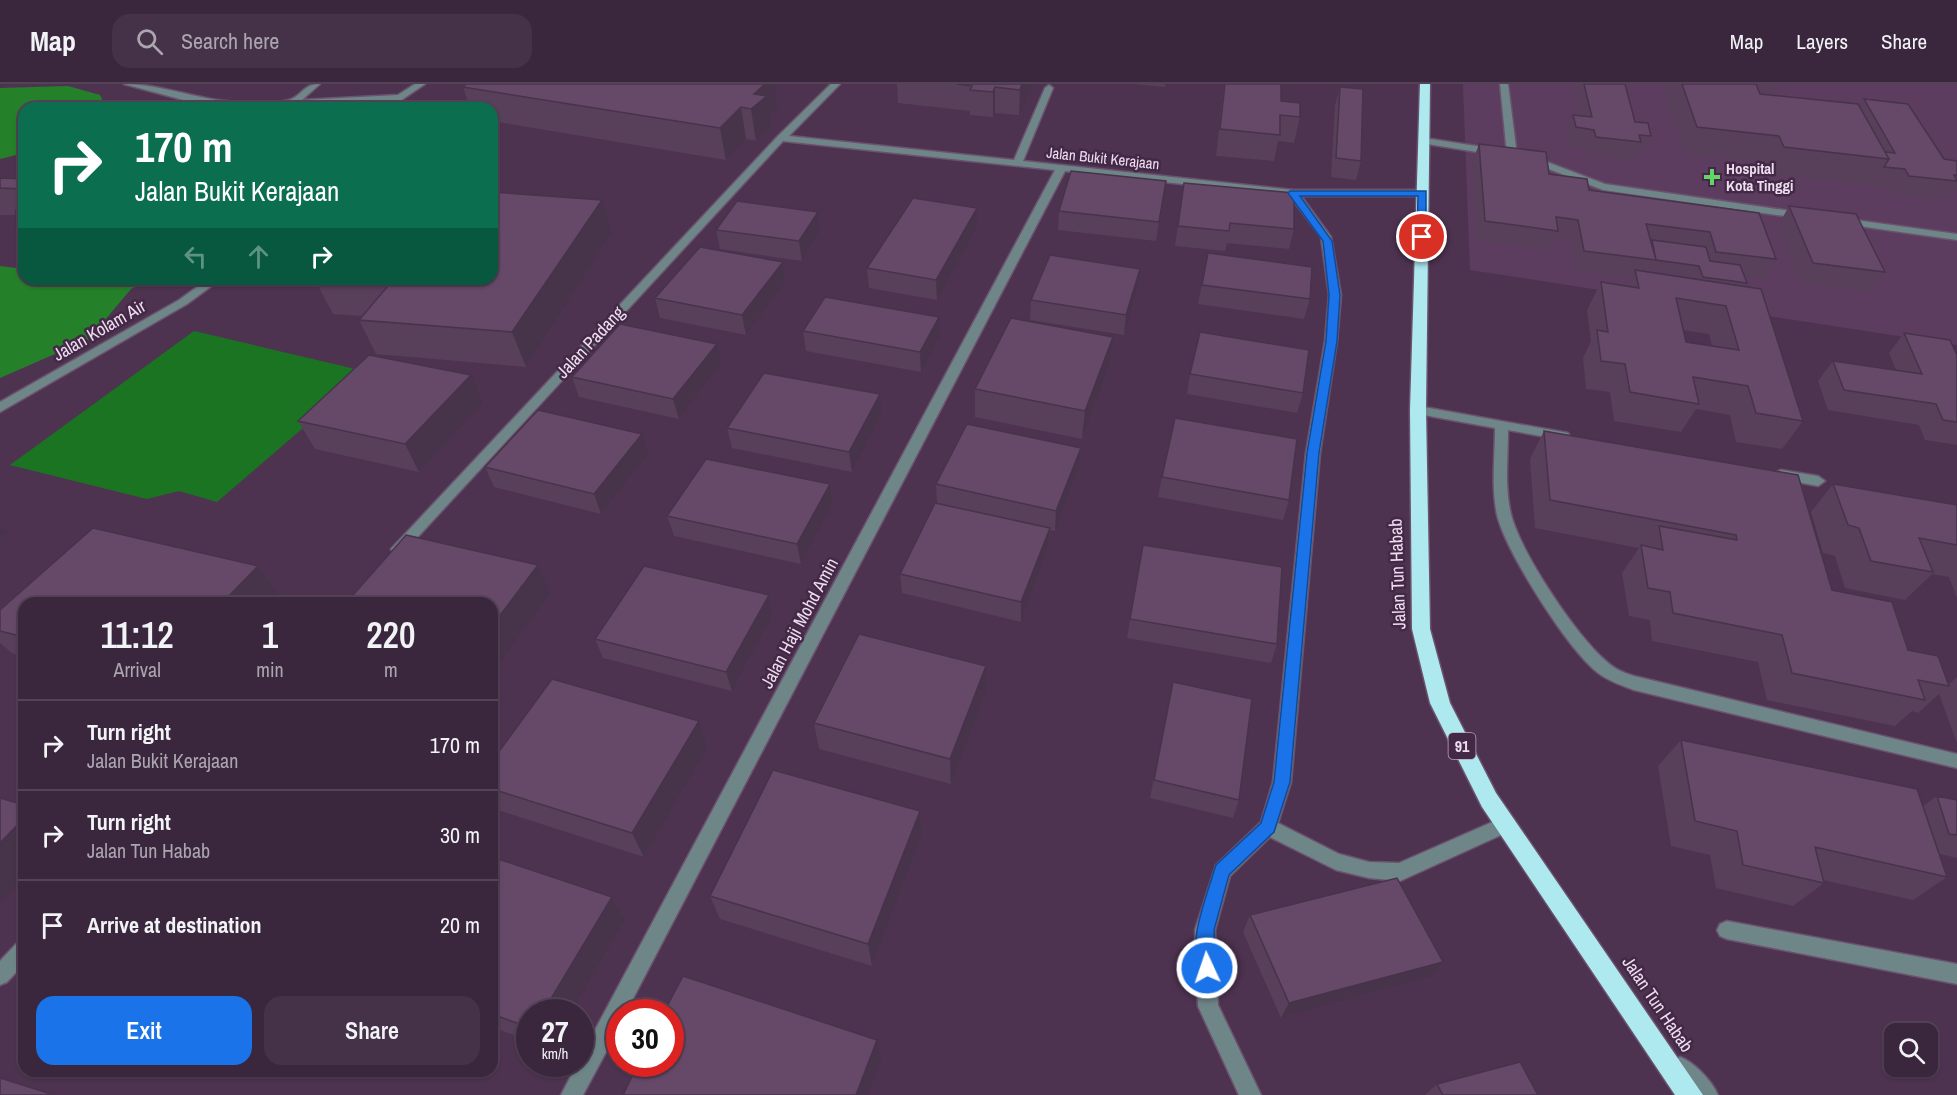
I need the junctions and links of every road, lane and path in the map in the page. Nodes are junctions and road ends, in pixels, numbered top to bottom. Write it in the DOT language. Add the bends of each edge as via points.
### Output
graph roads {
  1 [pos="128,84"];
  2 [pos="316,84"];
  3 [pos="421,84"];
  4 [pos="836,84"];
  5 [pos="1425,84"];
  6 [pos="1504,84"];
  7 [pos="1049,88"];
  8 [pos="401,98"];
  9 [pos="202,102"];
  10 [pos="294,102"];
  11 [pos="328,102"];
  12 [pos="395,102"];
  13 [pos="781,138"];
  14 [pos="1424,141"];
  15 [pos="1512,155"];
  16 [pos="1017,164"];
  17 [pos="1061,169"];
  18 [pos="1293,193"];
  19 [pos="1422,193"];
  20 [pos="1817,217"];
  21 [pos="1829,219"];
  22 [pos="1957,237"];
  23 [pos="207,285"];
  24 [pos="0,408"];
  25 [pos="1418,410"];
  26 [pos="1501,425"];
  27 [pos="1577,439"];
  28 [pos="1772,473"];
  29 [pos="1818,481"];
  30 [pos="388,559"];
  31 [pos="1957,761"];
  32 [pos="1506,824"];
  33 [pos="1268,827"];
  34 [pos="1727,930"];
  35 [pos="18,956"];
  36 [pos="1957,974"];
  37 [pos="0,975"];
  38 [pos="1649,1034"];
  39 [pos="572,1095"];
  40 [pos="1250,1095"];
  41 [pos="1690,1095"];
  42 [pos="1707,1095"];
  1 -- 9 [label="street"];
  2 -- 10 [label="street"];
  3 -- 8 [label="street"];
  4 -- 13 [label="street, Jalan Padang"];
  5 -- 14 [label="highway, Jalan Tun Habab / 91"];
  6 -- 15 [label="street"];
  7 -- 16 [label="street"];
  8 -- 11 [label="street"];
  8 -- 12 [label="street"];
  13 -- 16 [label="street, Jalan Bukit Kerajaan"];
  13 -- 30 [label="street, Jalan Padang"];
  14 -- 15 [label="street"];
  14 -- 19 [label="highway, Jalan Tun Habab / 91"];
  15 -- 20 [label="street" via="1556,167 1603,187"];
  16 -- 17 [label="street, Jalan Bukit Kerajaan"];
  17 -- 18 [label="street, Jalan Bukit Kerajaan"];
  17 -- 39 [label="street, Jalan Haji Mohd Amin"];
  18 -- 19 [label="street, Jalan Bukit Kerajaan"];
  18 -- 33 [label="street" via="1326,237 1335,295 1313,453 1282,782"];
  19 -- 25 [label="highway, Jalan Tun Habab / 91"];
  21 -- 22 [label="street"];
  23 -- 24 [label="street, Jalan Kolam Air"];
  25 -- 26 [label="street"];
  25 -- 32 [label="highway, Jalan Tun Habab / 91" via="1421,629 1440,703 1489,800"];
  26 -- 27 [label="street"];
  26 -- 31 [label="street" via="1506,523 1574,636 1598,665 1634,683"];
  28 -- 29 [label="street"];
  32 -- 33 [label="street" via="1400,873 1336,862"];
  32 -- 38 [label="highway, Jalan Tun Habab / 91"];
  33 -- 40 [label="street" via="1222,871 1205,930 1208,1006"];
  34 -- 36 [label="street"];
  35 -- 37 [label="street"];
  38 -- 41 [label="highway, Jalan Tun Habab / 91"];
  38 -- 42 [label="street"];
}
